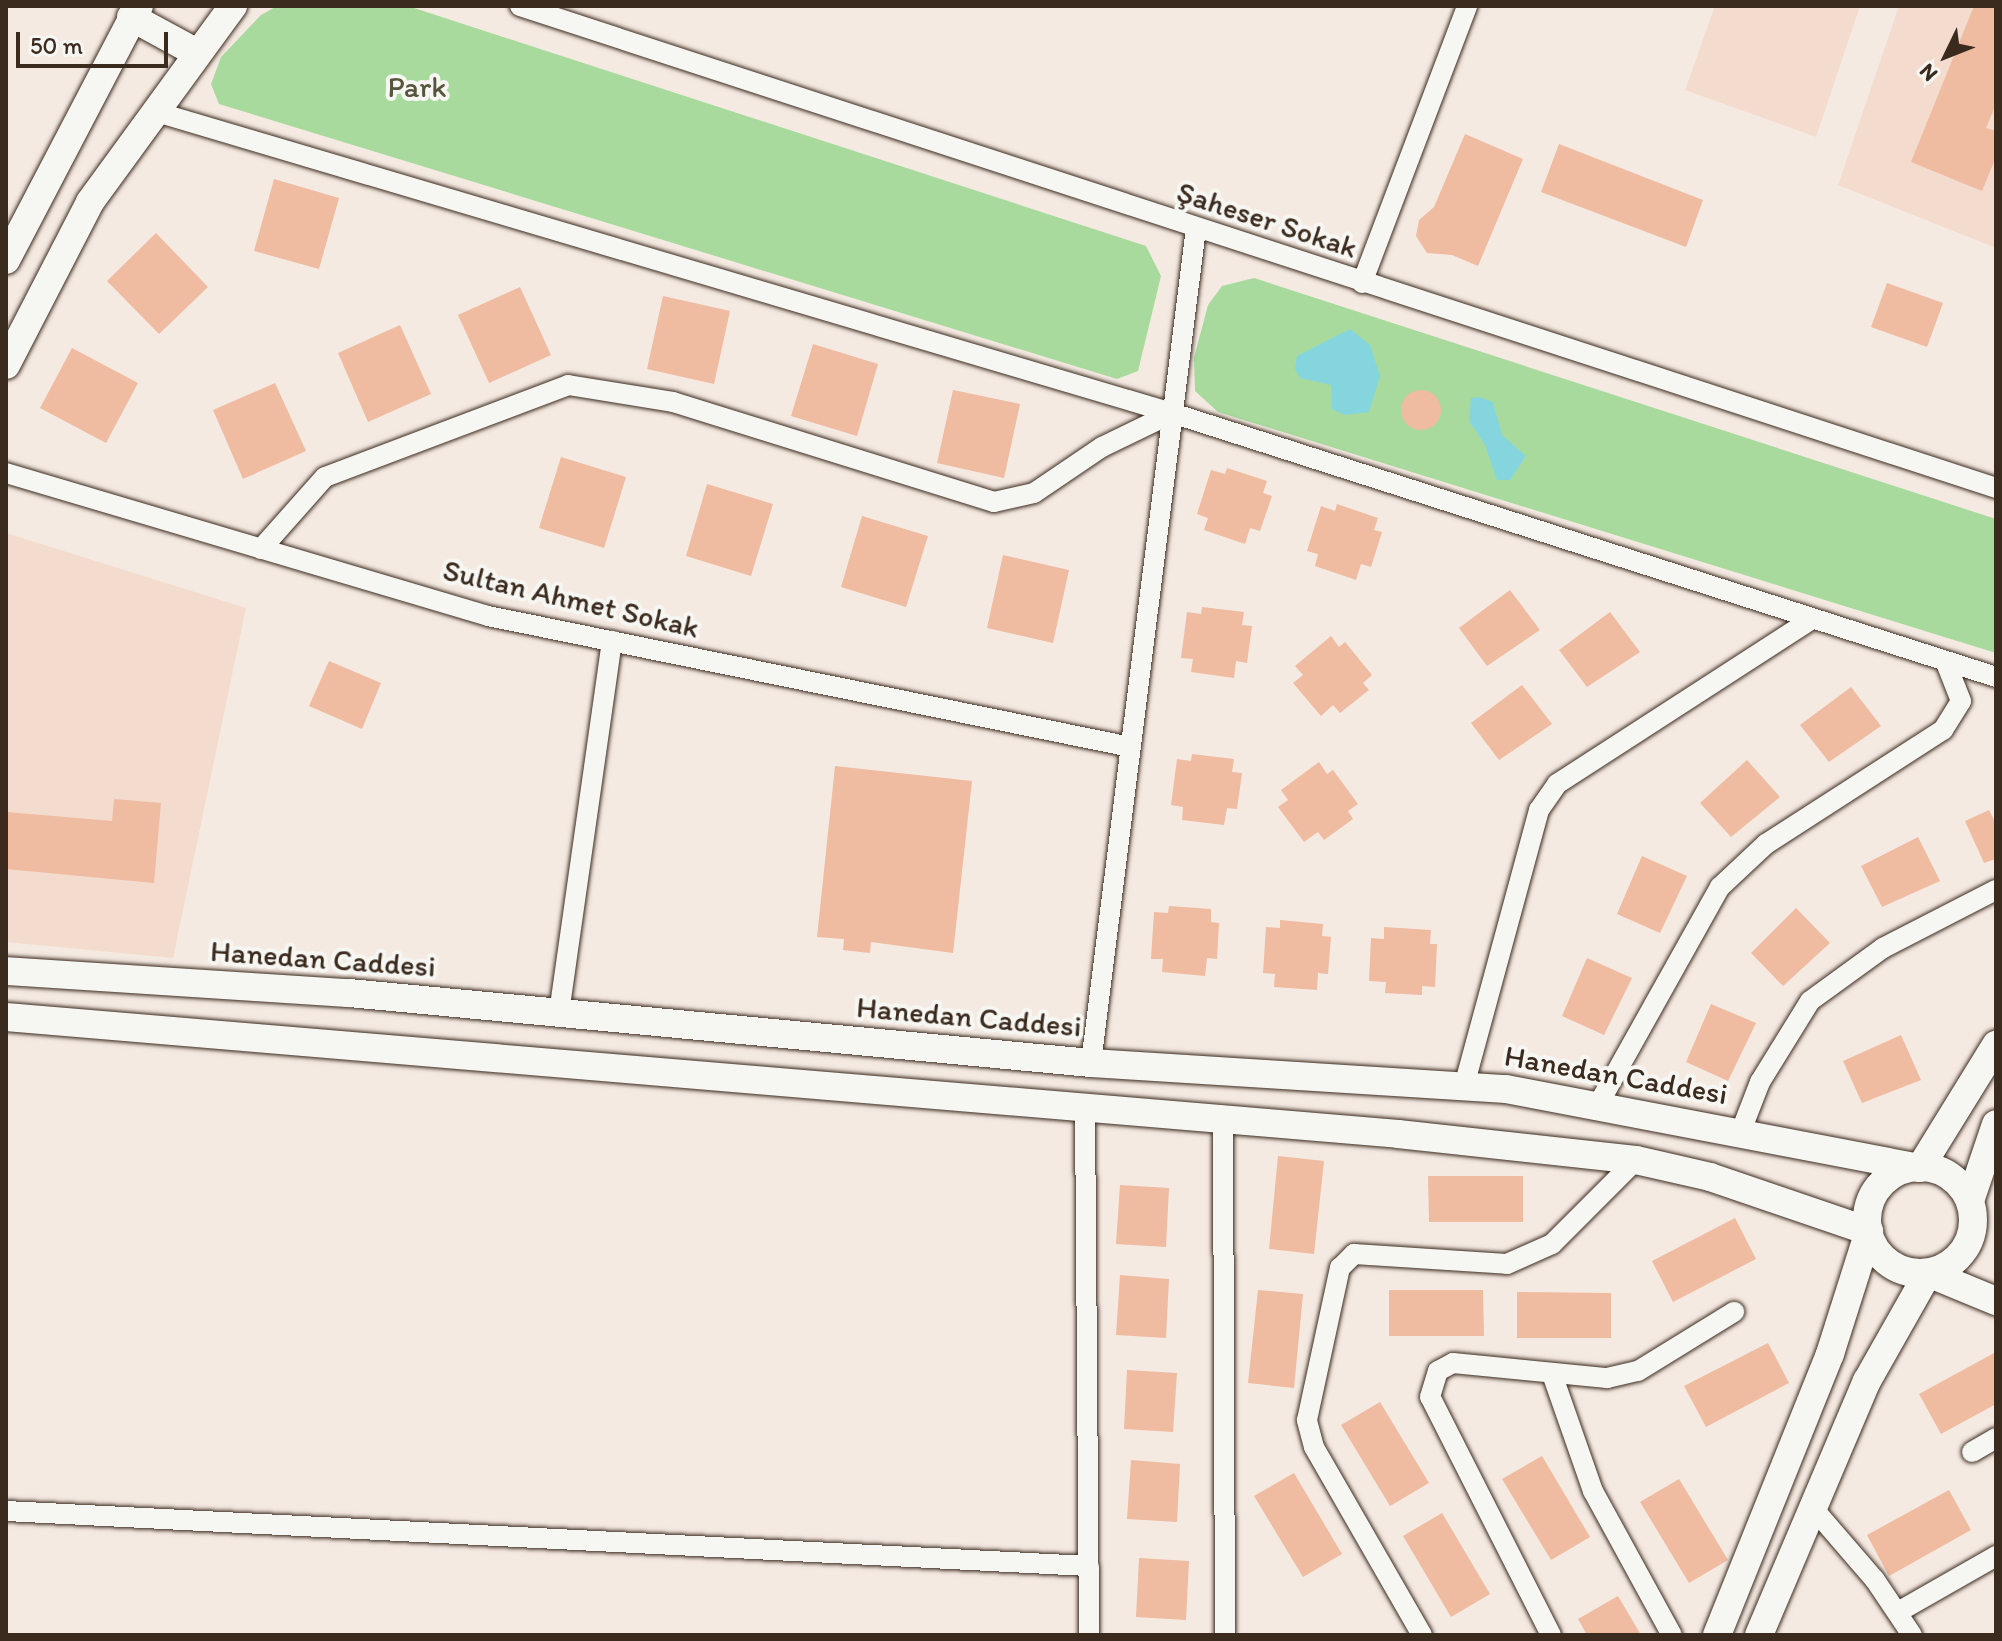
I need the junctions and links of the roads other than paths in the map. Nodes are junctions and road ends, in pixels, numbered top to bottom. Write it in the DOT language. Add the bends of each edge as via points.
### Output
graph roads {
  1 [pos="520,6"];
  2 [pos="1467,6"];
  3 [pos="233,7"];
  4 [pos="128,10"];
  5 [pos="197,53"];
  6 [pos="153,111"];
  7 [pos="1196,228"];
  8 [pos="6,260"];
  9 [pos="1362,283"];
  10 [pos="6,365"];
  11 [pos="1172,413"];
  12 [pos="6,473"];
  13 [pos="1996,488"];
  14 [pos="261,549"];
  15 [pos="1809,621"];
  16 [pos="612,641"];
  17 [pos="1946,663"];
  18 [pos="1996,677"];
  19 [pos="1131,747"];
  20 [pos="1996,890"];
  21 [pos="6,971"];
  22 [pos="559,1013"];
  23 [pos="6,1017"];
  24 [pos="1996,1045"];
  25 [pos="1091,1063"];
  26 [pos="1464,1086"];
  27 [pos="1598,1105"];
  28 [pos="1085,1109"];
  29 [pos="1223,1122"];
  30 [pos="1996,1124"];
  31 [pos="1741,1131"];
  32 [pos="1636,1160"];
  33 [pos="1920,1168"];
  34 [pos="1970,1201"];
  35 [pos="1996,1220"];
  36 [pos="1869,1231"];
  37 [pos="1928,1273"];
  38 [pos="1996,1301"];
  39 [pos="1734,1312"];
  40 [pos="1552,1374"];
  41 [pos="1996,1438"];
  42 [pos="1972,1452"];
  43 [pos="1812,1507"];
  44 [pos="6,1511"];
  45 [pos="1996,1556"];
  46 [pos="1089,1566"];
  47 [pos="1898,1612"];
  48 [pos="1089,1635"];
  49 [pos="1225,1635"];
  50 [pos="1422,1635"];
  51 [pos="1551,1635"];
  52 [pos="1672,1635"];
  53 [pos="1717,1635"];
  54 [pos="1759,1635"];
  55 [pos="1912,1635"];
  1 -- 7 [label="street, Şaheser Sokak"];
  2 -- 9 [label="street"];
  3 -- 5 [label="street"];
  4 -- 5 [label="street"];
  4 -- 8 [label="street"];
  5 -- 6 [label="street"];
  6 -- 10 [label="street" via="76,225"];
  6 -- 11 [label="street"];
  7 -- 9 [label="street, Şaheser Sokak"];
  7 -- 11 [label="street"];
  9 -- 13 [label="street, Şaheser Sokak"];
  11 -- 14 [label="street" via="1102,447 1034,493 994,502 673,402 568,385 325,477"];
  11 -- 15 [label="street" via="1698,579"];
  11 -- 19 [label="street"];
  12 -- 14 [label="street, Sultan Ahmet Sokak"];
  14 -- 16 [label="street, Sultan Ahmet Sokak" via="488,616"];
  15 -- 17 [label="street"];
  15 -- 26 [label="street" via="1557,784 1539,810"];
  16 -- 19 [label="street, Sultan Ahmet Sokak"];
  16 -- 22 [label="street"];
  17 -- 18 [label="street"];
  17 -- 27 [label="street" via="1961,701 1943,730 1766,844 1720,887"];
  19 -- 25 [label="street"];
  20 -- 31 [label="street" via="1883,948 1810,1001 1760,1082"];
  21 -- 22 [label="street, Hanedan Caddesi"];
  22 -- 25 [label="street, Hanedan Caddesi"];
  23 -- 28 [label="street"];
  24 -- 33 [label="street"];
  25 -- 26 [label="street, Hanedan Caddesi"];
  25 -- 28 [label="street"];
  26 -- 27 [label="street, Hanedan Caddesi"];
  27 -- 31 [label="street, Hanedan Caddesi"];
  28 -- 29 [label="street"];
  28 -- 46 [label="street"];
  29 -- 32 [label="street"];
  29 -- 49 [label="street"];
  30 -- 34 [label="street"];
  31 -- 33 [label="street, Hanedan Caddesi"];
  32 -- 36 [label="street" via="1710,1177"];
  32 -- 50 [label="street" via="1586,1216 1552,1244 1507,1264 1354,1254 1340,1268 1307,1420 1314,1447"];
  33 -- 34 [label="street" via="1950,1177"];
  33 -- 36 [label="street" via="1905,1170 1879,1187 1871,1201"];
  34 -- 35 [label="street"];
  34 -- 37 [label="street" via="1973,1217 1966,1247 1943,1269"];
  36 -- 37 [label="street" via="1884,1259 1897,1268"];
  36 -- 53 [label="street" via="1830,1354"];
  37 -- 38 [label="street"];
  37 -- 43 [label="street" via="1867,1381"];
  39 -- 40 [label="street" via="1638,1371 1607,1378"];
  40 -- 51 [label="street" via="1453,1363 1438,1371 1430,1397"];
  40 -- 52 [label="street" via="1593,1491"];
  41 -- 42 [label="street"];
  43 -- 47 [label="street"];
  43 -- 54 [label="street"];
  44 -- 46 [label="street"];
  45 -- 47 [label="street"];
  46 -- 48 [label="street"];
  47 -- 55 [label="street"];
}
